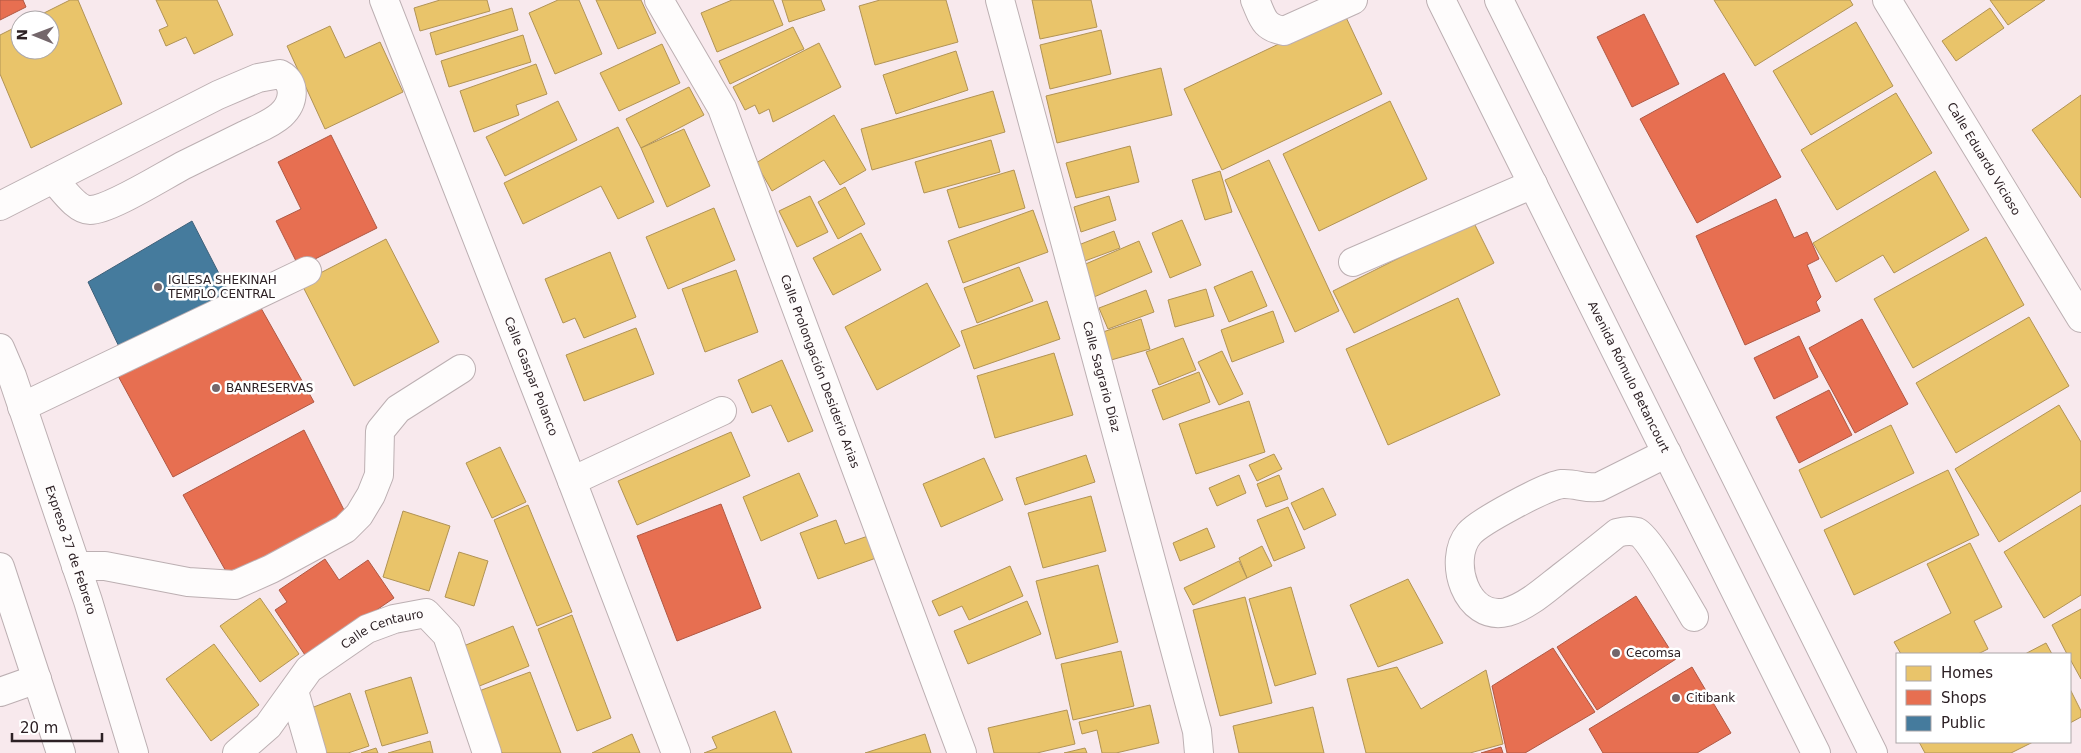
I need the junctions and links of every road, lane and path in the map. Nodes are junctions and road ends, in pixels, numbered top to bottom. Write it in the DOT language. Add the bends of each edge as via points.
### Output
graph roads {
  1 [pos="384,0"];
  2 [pos="659,0"];
  3 [pos="1000,0"];
  4 [pos="1255,0"];
  5 [pos="1353,0"];
  6 [pos="1441,0"];
  7 [pos="1499,0"];
  8 [pos="1887,0"];
  9 [pos="53,179"];
  10 [pos="1533,184"];
  11 [pos="0,206"];
  12 [pos="1353,262"];
  13 [pos="307,271"];
  14 [pos="2081,318"];
  15 [pos="0,348"];
  16 [pos="461,369"];
  17 [pos="22,407"];
  18 [pos="722,411"];
  19 [pos="1667,453"];
  20 [pos="572,481"];
  21 [pos="76,566"];
  22 [pos="0,567"];
  23 [pos="1694,617"];
  24 [pos="37,679"];
  25 [pos="294,691"];
  26 [pos="0,692"];
  27 [pos="61,753"];
  28 [pos="134,753"];
  29 [pos="237,753"];
  30 [pos="312,753"];
  31 [pos="487,753"];
  32 [pos="676,753"];
  33 [pos="962,753"];
  34 [pos="1199,753"];
  35 [pos="1816,753"];
  36 [pos="1873,753"];
  1 -- 20 [label="main road, Calle Gaspar Polanco"];
  2 -- 33 [label="main road, Calle Prolongación Desiderio Arias" via="722,108"];
  3 -- 34 [label="main road, Calle Sagrario Díaz" via="1194,722"];
  4 -- 5 [label="main road" via="1266,25 1284,31"];
  6 -- 10 [label="main road, Avenida Rómulo Betancourt"];
  7 -- 36 [label="main road"];
  8 -- 14 [label="main road, Calle Eduardo Vicioso"];
  9 -- 9 [label="main road" via="258,78 280,74 290,82 293,96 282,115 109,205 90,210 78,205"];
  9 -- 11 [label="main road"];
  10 -- 12 [label="main road"];
  10 -- 19 [label="main road, Avenida Rómulo Betancourt"];
  13 -- 17 [label="main road"];
  15 -- 17 [label="main road, Expreso 27 de Febrero"];
  16 -- 21 [label="main road" via="398,409 380,431 379,475 359,515 345,529 270,569 235,585 188,582 104,566"];
  17 -- 21 [label="main road, Expreso 27 de Febrero"];
  18 -- 20 [label="main road"];
  19 -- 23 [label="main road" via="1599,487 1562,484 1547,488 1469,533 1460,551 1459,565 1463,585 1472,599 1482,609 1505,612 1540,594 1618,533 1628,530 1637,532 1650,544"];
  19 -- 35 [label="main road, Avenida Rómulo Betancourt"];
  20 -- 32 [label="main road, Calle Gaspar Polanco"];
  21 -- 28 [label="main road, Expreso 27 de Febrero"];
  22 -- 24 [label="main road"];
  24 -- 26 [label="main road"];
  24 -- 27 [label="main road"];
  25 -- 29 [label="main road, Calle Centauro" via="268,726"];
  25 -- 30 [label="main road"];
  25 -- 31 [label="main road, Calle Centauro" via="309,670 367,629 394,619 426,613 447,634"];
}
